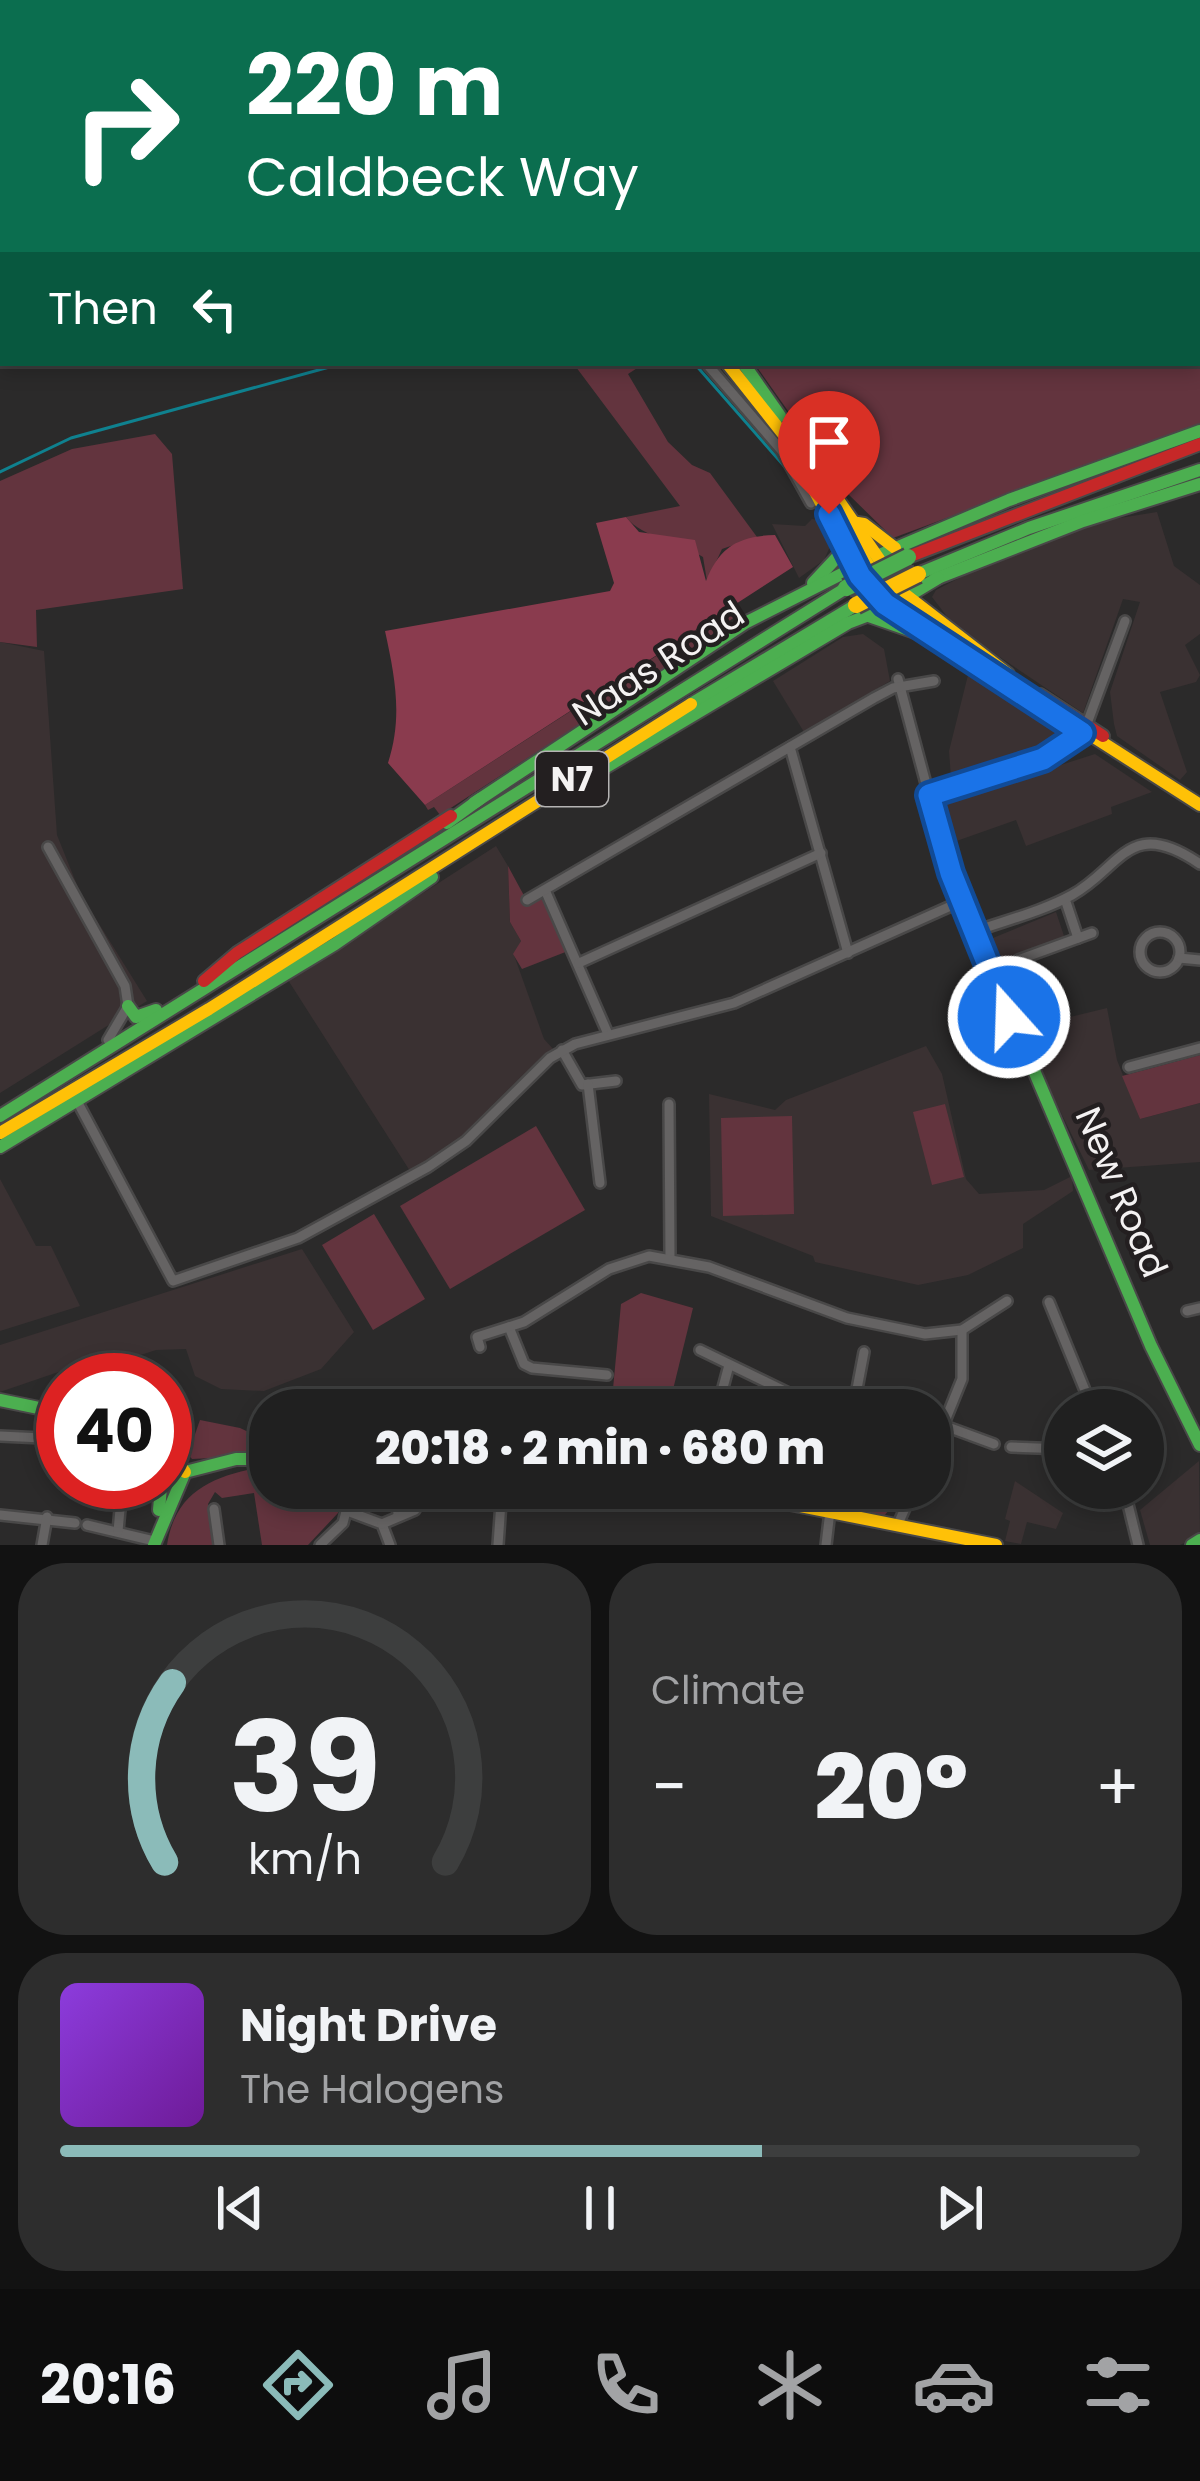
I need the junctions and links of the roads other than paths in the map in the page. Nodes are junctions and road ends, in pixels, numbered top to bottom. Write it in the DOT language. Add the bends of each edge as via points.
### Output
graph roads {
  1 [pos="709,366"];
  2 [pos="732,366"];
  3 [pos="745,366"];
  4 [pos="1200,431"];
  5 [pos="1200,444"];
  6 [pos="820,474"];
  7 [pos="1200,478"];
  8 [pos="811,503"];
  9 [pos="845,529"];
  10 [pos="901,552"];
  11 [pos="866,561"];
  12 [pos="810,588"];
  13 [pos="894,598"];
  14 [pos="1125,621"];
  15 [pos="947,645"];
  16 [pos="934,682"];
  17 [pos="899,684"];
  18 [pos="1084,729"];
  19 [pos="790,747"];
  20 [pos="929,795"];
  21 [pos="480,799"];
  22 [pos="1200,803"];
  23 [pos="48,847"];
  24 [pos="821,853"];
  25 [pos="452,863"];
  26 [pos="1200,864"];
  27 [pos="380,876"];
  28 [pos="545,890"];
  29 [pos="1065,899"];
  30 [pos="527,900"];
  31 [pos="962,901"];
  32 [pos="976,931"];
  33 [pos="1092,933"];
  34 [pos="1078,938"];
  35 [pos="848,952"];
  36 [pos="289,957"];
  37 [pos="1179,958"];
  38 [pos="1018,960"];
  39 [pos="1200,960"];
  40 [pos="579,962"];
  41 [pos="128,1006"];
  42 [pos="608,1034"];
  43 [pos="108,1040"];
  44 [pos="1200,1048"];
  45 [pos="562,1050"];
  46 [pos="99,1065"];
  47 [pos="1129,1067"];
  48 [pos="616,1081"];
  49 [pos="588,1084"];
  50 [pos="77,1101"];
  51 [pos="669,1104"];
  52 [pos="0,1116"];
  53 [pos="0,1133"];
  54 [pos="0,1146"];
  55 [pos="600,1183"];
  56 [pos="670,1258"];
  57 [pos="1006,1301"];
  58 [pos="1049,1302"];
  59 [pos="1200,1308"];
  60 [pos="1187,1311"];
  61 [pos="509,1327"];
  62 [pos="962,1330"];
  63 [pos="480,1347"];
  64 [pos="700,1350"];
  65 [pos="864,1352"];
  66 [pos="729,1365"];
  67 [pos="607,1375"];
  68 [pos="723,1389"];
  69 [pos="780,1389"];
  70 [pos="855,1389"];
  71 [pos="1084,1389"];
  72 [pos="0,1400"];
  73 [pos="36,1407"];
  74 [pos="951,1409"];
  75 [pos="951,1428"];
  76 [pos="0,1436"];
  77 [pos="36,1438"];
  78 [pos="994,1444"];
  79 [pos="1200,1445"];
  80 [pos="1011,1447"];
  81 [pos="1044,1448"];
  82 [pos="249,1459"];
  83 [pos="192,1470"];
  84 [pos="120,1509"];
  85 [pos="214,1509"];
  86 [pos="397,1509"];
  87 [pos="501,1509"];
  88 [pos="818,1509"];
  89 [pos="905,1509"];
  90 [pos="1129,1509"];
  91 [pos="415,1510"];
  92 [pos="347,1511"];
  93 [pos="830,1511"];
  94 [pos="398,1514"];
  95 [pos="0,1515"];
  96 [pos="47,1517"];
  97 [pos="382,1524"];
  98 [pos="898,1524"];
  99 [pos="118,1531"];
  100 [pos="155,1538"];
  101 [pos="1200,1540"];
  102 [pos="974,1543"];
  103 [pos="42,1545"];
  104 [pos="219,1545"];
  105 [pos="320,1545"];
  106 [pos="389,1545"];
  107 [pos="498,1545"];
  108 [pos="826,1545"];
  109 [pos="996,1545"];
  110 [pos="1138,1545"];
  111 [pos="1192,1545"];
  1 -- 8 [label="street" via="782,451"];
  2 -- 9 [label="main road"];
  3 -- 6 [label="main road"];
  4 -- 10 [label="main road"];
  5 -- 10 [label="main road, Naas Road / N7"];
  6 -- 9 [label="main road"];
  6 -- 11 [label="main road"];
  7 -- 13 [label="main road"];
  7 -- 13 [label="main road, Naas Road / N7" via="1029,528"];
  9 -- 10 [label="main road" via="864,524"];
  9 -- 11 [label="main road"];
  9 -- 12 [label="main road" via="840,554"];
  10 -- 11 [label="main road"];
  10 -- 27 [label="main road, Naas Road / N7, bridge"];
  11 -- 12 [label="main road"];
  11 -- 13 [label="main road"];
  12 -- 21 [label="main road"];
  13 -- 15 [label="main road"];
  13 -- 15 [label="main road"];
  13 -- 18 [label="main road"];
  13 -- 25 [label="main road, Naas Road"];
  13 -- 36 [label="main road, Naas Road / N7" via="727,680"];
  14 -- 18 [label="street"];
  15 -- 18 [label="main road"];
  16 -- 17 [label="street"];
  17 -- 19 [label="street"];
  17 -- 20 [label="street, New Road"];
  18 -- 20 [label="main road" via="1043,759"];
  18 -- 22 [label="main road"];
  19 -- 24 [label="street"];
  19 -- 28 [label="street"];
  20 -- 31 [label="main road, New Road"];
  21 -- 27 [label="main road"];
  21 -- 41 [label="main road" via="146,1016"];
  23 -- 41 [label="street" via="125,986"];
  24 -- 35 [label="street"];
  24 -- 40 [label="street"];
  25 -- 36 [label="main road, N7"];
  25 -- 50 [label="main road, Naas Road"];
  26 -- 29 [label="street" via="1168,848 1132,848"];
  27 -- 46 [label="main road, Naas Road / N7"];
  28 -- 30 [label="street"];
  28 -- 40 [label="street"];
  29 -- 32 [label="street"];
  29 -- 34 [label="street"];
  31 -- 32 [label="main road, New Road"];
  31 -- 35 [label="street"];
  32 -- 79 [label="main road, New Road"];
  33 -- 34 [label="street"];
  34 -- 38 [label="street"];
  35 -- 42 [label="street" via="734,1003"];
  36 -- 46 [label="main road, Naas Road / N7"];
  37 -- 37 [label="street" via="1172,969 1153,970 1140,956 1142,944 1168,933"];
  37 -- 39 [label="street"];
  40 -- 42 [label="street"];
  41 -- 43 [label="street"];
  42 -- 45 [label="street"];
  43 -- 46 [label="main road, N7"];
  44 -- 47 [label="street"];
  45 -- 49 [label="street" via="575,1080"];
  45 -- 50 [label="street" via="428,1167 298,1238 173,1281"];
  46 -- 52 [label="main road, Naas Road / N7"];
  46 -- 53 [label="main road, Naas Road / N7"];
  46 -- 54 [label="main road, N7"];
  48 -- 49 [label="street"];
  49 -- 55 [label="street"];
  50 -- 54 [label="main road, Naas Road"];
  51 -- 56 [label="street"];
  56 -- 61 [label="street" via="623,1262"];
  56 -- 62 [label="street" via="847,1318 925,1334"];
  57 -- 62 [label="street"];
  58 -- 71 [label="street"];
  59 -- 60 [label="street"];
  61 -- 63 [label="street" via="477,1337"];
  61 -- 67 [label="street" via="532,1368"];
  62 -- 74 [label="street" via="962,1379"];
  64 -- 66 [label="street"];
  65 -- 70 [label="street"];
  66 -- 68 [label="street"];
  66 -- 69 [label="street"];
  72 -- 73 [label="main road"];
  75 -- 78 [label="street"];
  76 -- 77 [label="street"];
  80 -- 81 [label="street"];
  82 -- 83 [label="main road"];
  84 -- 99 [label="street"];
  85 -- 104 [label="street"];
  86 -- 94 [label="street"];
  87 -- 107 [label="street"];
  88 -- 93 [label="main road"];
  89 -- 98 [label="street"];
  90 -- 110 [label="street"];
  91 -- 94 [label="street"];
  92 -- 97 [label="street"];
  92 -- 105 [label="street"];
  93 -- 98 [label="main road"];
  93 -- 108 [label="street"];
  94 -- 97 [label="street"];
  95 -- 96 [label="street"];
  96 -- 99 [label="street"];
  96 -- 103 [label="street"];
  97 -- 106 [label="street"];
  98 -- 102 [label="main road"];
  99 -- 100 [label="street"];
  101 -- 111 [label="main road"];
  102 -- 109 [label="main road"];
}
